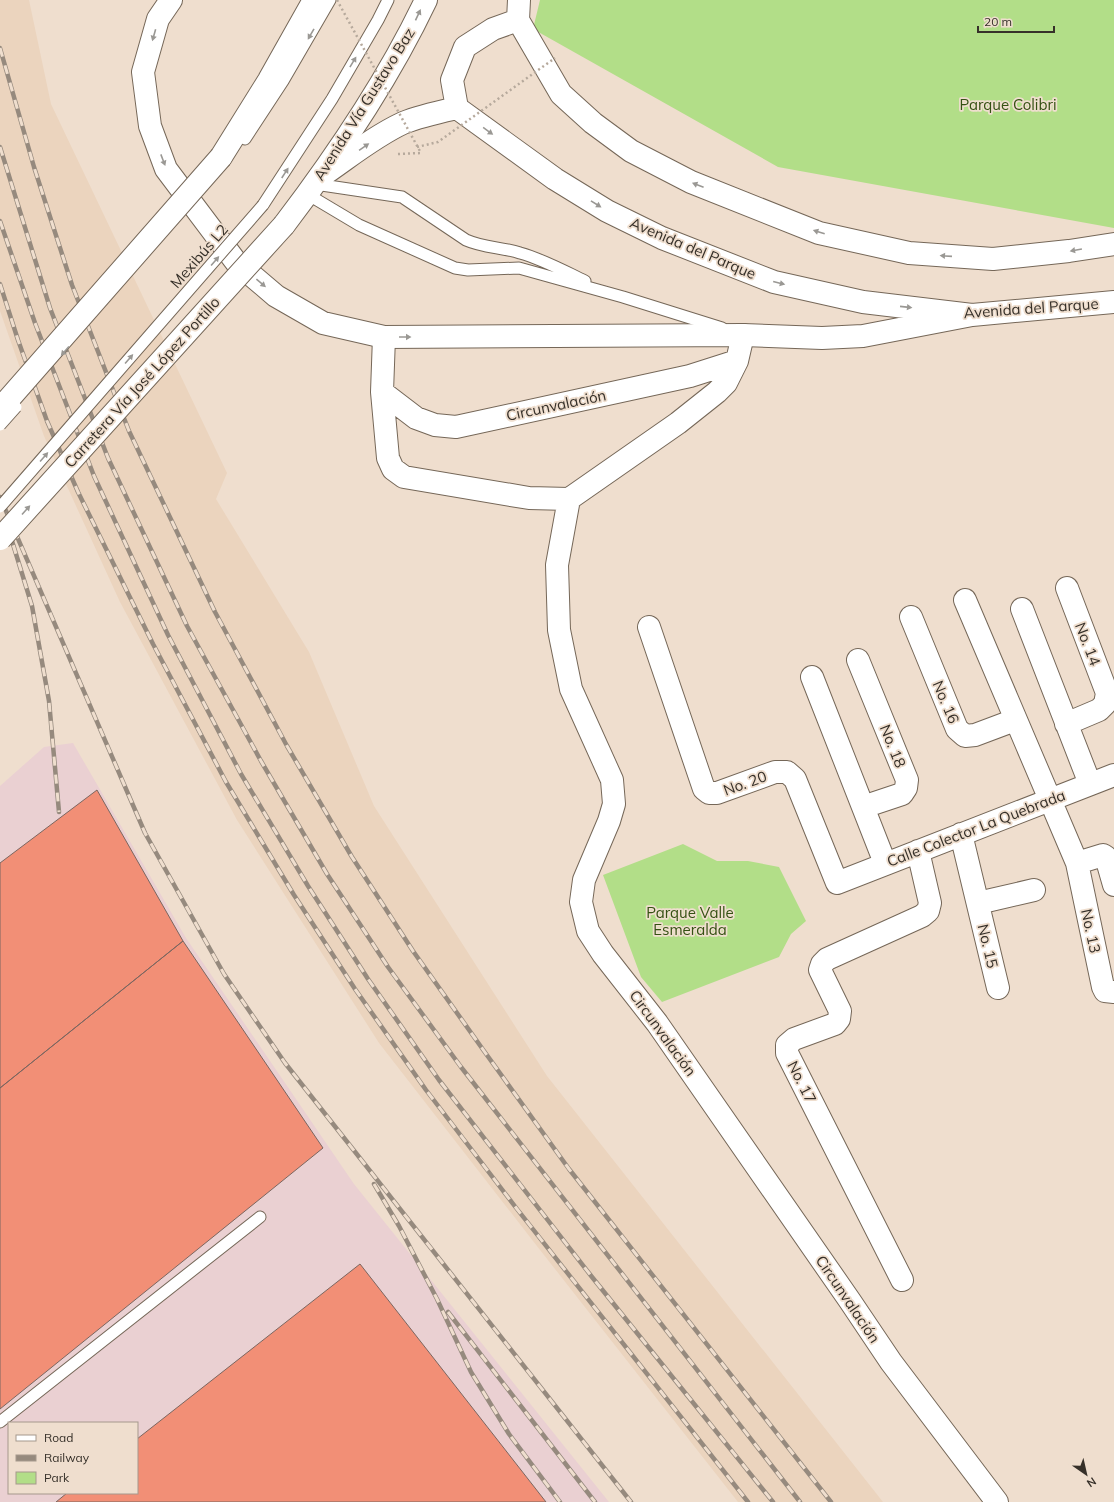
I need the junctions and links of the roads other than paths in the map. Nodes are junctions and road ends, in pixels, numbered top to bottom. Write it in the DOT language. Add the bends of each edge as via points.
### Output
graph roads {
  1 [pos="170,0"];
  2 [pos="314,0"];
  3 [pos="330,0"];
  4 [pos="388,0"];
  5 [pos="426,0"];
  6 [pos="519,10"];
  7 [pos="457,108"];
  8 [pos="225,160"];
  9 [pos="314,185"];
  10 [pos="284,224"];
  11 [pos="1114,244"];
  12 [pos="622,297"];
  13 [pos="1114,302"];
  14 [pos="972,315"];
  15 [pos="743,335"];
  16 [pos="384,337"];
  17 [pos="736,361"];
  18 [pos="382,392"];
  19 [pos="0,410"];
  20 [pos="0,425"];
  21 [pos="569,499"];
  22 [pos="0,507"];
  23 [pos="0,539"];
  24 [pos="1067,588"];
  25 [pos="965,600"];
  26 [pos="1022,609"];
  27 [pos="911,617"];
  28 [pos="649,627"];
  29 [pos="858,660"];
  30 [pos="812,677"];
  31 [pos="1015,720"];
  32 [pos="1066,724"];
  33 [pos="1114,775"];
  34 [pos="1090,784"];
  35 [pos="1049,800"];
  36 [pos="862,807"];
  37 [pos="961,834"];
  38 [pos="918,850"];
  39 [pos="1076,862"];
  40 [pos="885,863"];
  41 [pos="838,883"];
  42 [pos="1114,885"];
  43 [pos="1034,890"];
  44 [pos="978,903"];
  45 [pos="998,988"];
  46 [pos="1114,992"];
  47 [pos="260,1217"];
  48 [pos="902,1280"];
  49 [pos="0,1422"];
  50 [pos="997,1502"];
  1 -- 16 [label="street, one-way" via="158,19 143,72 150,126 166,169 236,262 276,296 323,322"];
  2 -- 8 [label="street"];
  3 -- 8 [label="lane, one-way" via="283,81"];
  22 -- 4 [label="lane, Mexibús L2, one-way, bridge" via="263,205 332,98"];
  9 -- 5 [label="street, Avenida Vía Gustavo Baz, one-way" via="369,103"];
  6 -- 7 [label="street" via="465,47 452,80"];
  11 -- 6 [label="street, one-way" via="1069,252 993,259 909,253 819,233 690,182 631,151 593,123 561,94"];
  9 -- 7 [label="street, one-way" via="373,141 403,123"];
  7 -- 14 [label="street, Avenida del Parque, one-way" via="555,179 606,211 662,238 774,282 864,302"];
  8 -- 19 [label="street, bridge"];
  8 -- 20 [label="lane, one-way, bridge"];
  9 -- 10 [label="street, Avenida Vía Gustavo Baz"];
  9 -- 12 [label="lane" via="402,197 466,240 477,245 522,253"];
  9 -- 12 [label="lane" via="359,224 455,268 519,268"];
  23 -- 10 [label="street, Carretera Vía José López Portillo, one-way, bridge"];
  12 -- 15 [label="lane"];
  13 -- 14 [label="street, Avenida del Parque"];
  14 -- 15 [label="street" via="863,336 822,338"];
  16 -- 15 [label="street, one-way"];
  15 -- 17 [label="street"];
  16 -- 18 [label="street"];
  17 -- 18 [label="street, Circunvalación" via="690,376 456,427 435,425 416,418"];
  17 -- 21 [label="street" via="726,383 718,392"];
  18 -- 21 [label="street" via="388,458 393,469 404,477 529,498"];
  21 -- 50 [label="street, Circunvalación" via="557,565 559,630 571,689 612,780 614,804 584,880 581,902 588,931 662,1029 891,1362"];
  24 -- 32 [label="street, No. 14" via="1106,693 1105,704 1099,710"];
  25 -- 31 [label="street"];
  26 -- 32 [label="street"];
  27 -- 31 [label="street, No. 16" via="957,729 965,736 975,735"];
  28 -- 41 [label="street, No. 20" via="704,789 709,793 717,793 775,772 787,772 795,779"];
  29 -- 36 [label="street, No. 18" via="907,780 902,794"];
  30 -- 36 [label="street"];
  31 -- 35 [label="street"];
  32 -- 34 [label="street"];
  33 -- 34 [label="street, Calle Colector La Quebrada"];
  34 -- 35 [label="street, Calle Colector La Quebrada"];
  35 -- 37 [label="street, Calle Colector La Quebrada"];
  35 -- 39 [label="street, No. 13"];
  36 -- 40 [label="street"];
  37 -- 38 [label="street, Calle Colector La Quebrada"];
  37 -- 44 [label="street, No. 15"];
  38 -- 40 [label="street, Calle Colector La Quebrada"];
  38 -- 48 [label="street, No. 17" via="930,903 928,911 826,959 820,970 840,1011 839,1019 835,1024 794,1039 787,1045 787,1053"];
  39 -- 42 [label="street" via="1103,855 1106,857"];
  39 -- 46 [label="street, No. 13" via="1103,987 1105,991"];
  40 -- 41 [label="street, Calle Colector La Quebrada"];
  43 -- 44 [label="street, No. 15"];
  44 -- 45 [label="street, No. 15"];
  47 -- 49 [label="lane"];
}
